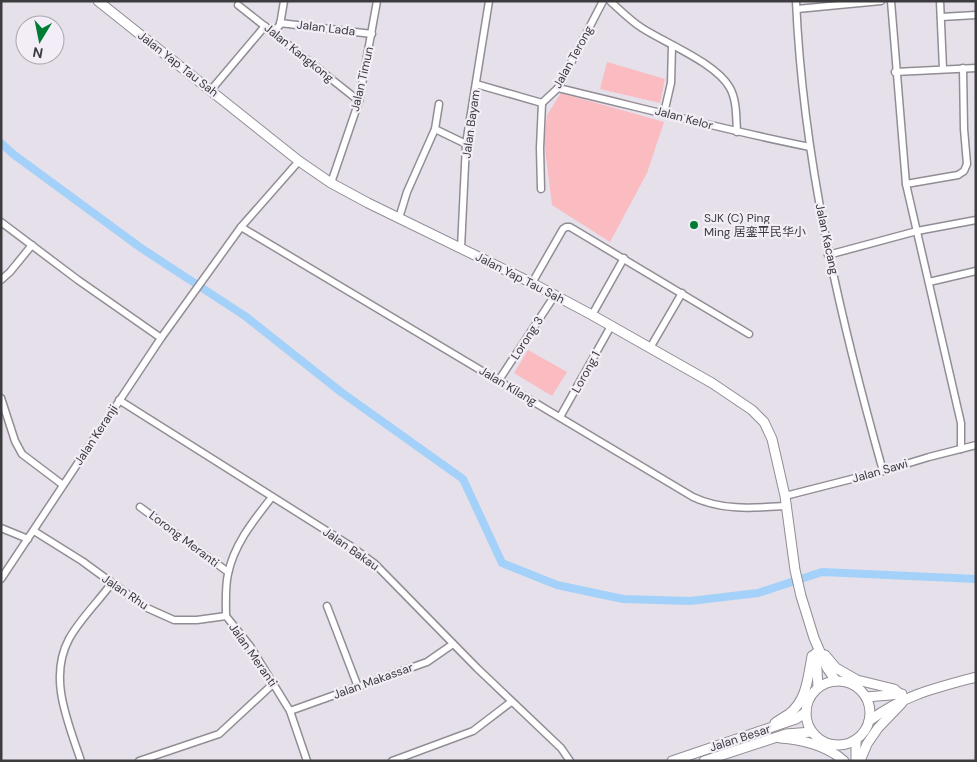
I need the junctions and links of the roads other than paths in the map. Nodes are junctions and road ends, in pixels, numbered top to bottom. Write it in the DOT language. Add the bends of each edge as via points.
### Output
graph roads {
  1 [pos="98,1"];
  2 [pos="284,1"];
  3 [pos="377,1"];
  4 [pos="489,1"];
  5 [pos="603,1"];
  6 [pos="610,1"];
  7 [pos="796,1"];
  8 [pos="881,1"];
  9 [pos="891,1"];
  10 [pos="940,1"];
  11 [pos="238,4"];
  12 [pos="111,5"];
  13 [pos="796,9"];
  14 [pos="976,15"];
  15 [pos="940,17"];
  16 [pos="280,23"];
  17 [pos="265,26"];
  18 [pos="273,32"];
  19 [pos="372,34"];
  20 [pos="672,46"];
  21 [pos="964,68"];
  22 [pos="976,68"];
  23 [pos="943,69"];
  24 [pos="895,72"];
  25 [pos="476,84"];
  26 [pos="558,88"];
  27 [pos="211,90"];
  28 [pos="359,101"];
  29 [pos="542,103"];
  30 [pos="439,104"];
  31 [pos="664,113"];
  32 [pos="435,129"];
  33 [pos="737,132"];
  34 [pos="466,144"];
  35 [pos="810,147"];
  36 [pos="299,161"];
  37 [pos="331,183"];
  38 [pos="906,184"];
  39 [pos="541,189"];
  40 [pos="399,218"];
  41 [pos="976,220"];
  42 [pos="1,222"];
  43 [pos="241,228"];
  44 [pos="917,231"];
  45 [pos="32,245"];
  46 [pos="461,248"];
  47 [pos="828,255"];
  48 [pos="624,258"];
  49 [pos="976,271"];
  50 [pos="1,280"];
  51 [pos="929,282"];
  52 [pos="532,283"];
  53 [pos="682,293"];
  54 [pos="555,295"];
  55 [pos="592,315"];
  56 [pos="611,326"];
  57 [pos="749,334"];
  58 [pos="161,338"];
  59 [pos="650,348"];
  60 [pos="499,380"];
  61 [pos="1,398"];
  62 [pos="119,400"];
  63 [pos="560,417"];
  64 [pos="976,445"];
  65 [pos="961,449"];
  66 [pos="883,471"];
  67 [pos="63,485"];
  68 [pos="785,496"];
  69 [pos="272,497"];
  70 [pos="140,506"];
  71 [pos="786,506"];
  72 [pos="1,528"];
  73 [pos="34,531"];
  74 [pos="28,539"];
  75 [pos="228,572"];
  76 [pos="1,579"];
  77 [pos="111,584"];
  78 [pos="327,606"];
  79 [pos="226,616"];
  80 [pos="453,644"];
  81 [pos="819,654"];
  82 [pos="976,677"];
  83 [pos="836,681"];
  84 [pos="274,683"];
  85 [pos="358,687"];
  86 [pos="818,687"];
  87 [pos="866,697"];
  88 [pos="901,697"];
  89 [pos="511,702"];
  90 [pos="290,712"];
  91 [pos="806,712"];
  92 [pos="869,721"];
  93 [pos="767,728"];
  94 [pos="812,732"];
  95 [pos="770,738"];
  96 [pos="856,740"];
  97 [pos="841,745"];
  98 [pos="81,761"];
  99 [pos="139,761"];
  100 [pos="306,761"];
  101 [pos="392,761"];
  102 [pos="570,761"];
  103 [pos="672,761"];
  104 [pos="704,761"];
  105 [pos="844,761"];
  106 [pos="850,761"];
  107 [pos="856,761"];
  108 [pos="860,761"];
  1 -- 12 [label="street, Jalan Yap Tau Sah"];
  2 -- 16 [label="street"];
  3 -- 19 [label="street, Jalan Timun"];
  4 -- 25 [label="street, Jalan Bayam"];
  5 -- 26 [label="street, Jalan Terong"];
  6 -- 20 [label="street" via="640,27"];
  7 -- 13 [label="street, Jalan Kacang"];
  8 -- 13 [label="street"];
  9 -- 24 [label="street"];
  10 -- 15 [label="street"];
  11 -- 17 [label="street, Jalan Kangkong"];
  12 -- 27 [label="street, Jalan Yap Tau Sah"];
  13 -- 35 [label="street, Jalan Kacang"];
  14 -- 15 [label="street"];
  15 -- 23 [label="street"];
  16 -- 18 [label="street"];
  16 -- 19 [label="street, Jalan Lada"];
  17 -- 18 [label="street, Jalan Kangkong"];
  17 -- 27 [label="street"];
  18 -- 28 [label="street, Jalan Kangkong"];
  19 -- 28 [label="street, Jalan Timun"];
  20 -- 31 [label="street" via="671,83"];
  20 -- 33 [label="street" via="722,76 736,105"];
  21 -- 22 [label="street"];
  21 -- 23 [label="street"];
  21 -- 38 [label="street" via="967,164 964,171 958,175"];
  23 -- 24 [label="street"];
  24 -- 38 [label="street"];
  25 -- 29 [label="street"];
  25 -- 34 [label="street, Jalan Bayam"];
  26 -- 29 [label="street, Jalan Terong"];
  26 -- 31 [label="street, Jalan Kelor"];
  27 -- 36 [label="street, Jalan Yap Tau Sah"];
  28 -- 37 [label="street, Jalan Timun"];
  29 -- 39 [label="street"];
  30 -- 32 [label="street"];
  31 -- 33 [label="street, Jalan Kelor"];
  32 -- 34 [label="street"];
  32 -- 40 [label="street"];
  33 -- 35 [label="street, Jalan Kelor"];
  34 -- 46 [label="street, Jalan Bayam"];
  35 -- 47 [label="street, Jalan Kacang"];
  36 -- 37 [label="street, Jalan Yap Tau Sah"];
  36 -- 43 [label="street"];
  37 -- 40 [label="street, Jalan Yap Tau Sah"];
  38 -- 44 [label="street"];
  40 -- 46 [label="street, Jalan Yap Tau Sah"];
  41 -- 44 [label="street"];
  42 -- 45 [label="street"];
  43 -- 58 [label="street, Jalan Keranji"];
  43 -- 60 [label="street, Jalan Kilang"];
  44 -- 47 [label="street"];
  44 -- 51 [label="street"];
  45 -- 50 [label="street"];
  45 -- 58 [label="street"];
  46 -- 52 [label="street, Jalan Yap Tau Sah"];
  47 -- 66 [label="street, Jalan Kacang"];
  48 -- 52 [label="street" via="566,227"];
  48 -- 53 [label="street"];
  48 -- 55 [label="street"];
  49 -- 51 [label="street"];
  51 -- 65 [label="street" via="962,423"];
  52 -- 54 [label="street, Jalan Yap Tau Sah"];
  53 -- 57 [label="street"];
  53 -- 59 [label="street"];
  54 -- 55 [label="street, Jalan Yap Tau Sah"];
  54 -- 60 [label="street, Lorong 3"];
  55 -- 56 [label="street, Jalan Yap Tau Sah"];
  56 -- 59 [label="street, Jalan Yap Tau Sah"];
  56 -- 63 [label="street, Lorong 1"];
  58 -- 62 [label="street, Jalan Keranji"];
  59 -- 68 [label="street, Jalan Yap Tau Sah" via="712,383 764,422 772,439"];
  60 -- 63 [label="street, Jalan Kilang"];
  61 -- 67 [label="street" via="22,454"];
  62 -- 67 [label="street, Jalan Keranji"];
  62 -- 69 [label="street, Jalan Bakau"];
  63 -- 71 [label="street, Jalan Kilang" via="705,503 736,508"];
  64 -- 65 [label="street, Jalan Sawi"];
  65 -- 66 [label="street, Jalan Sawi"];
  66 -- 68 [label="street, Jalan Sawi"];
  67 -- 73 [label="street, Jalan Keranji"];
  68 -- 71 [label="street, Jalan Yap Tau Sah"];
  69 -- 75 [label="street, Jalan Meranti" via="248,528"];
  69 -- 80 [label="street, Jalan Bakau" via="375,564"];
  70 -- 75 [label="street, Lorong Meranti"];
  71 -- 81 [label="street, Jalan Yap Tau Sah" via="795,570"];
  72 -- 74 [label="street"];
  73 -- 74 [label="street, Jalan Keranji"];
  73 -- 77 [label="street, Jalan Rhu" via="82,561"];
  74 -- 76 [label="street, Jalan Keranji"];
  75 -- 79 [label="street, Jalan Meranti"];
  77 -- 79 [label="street, Jalan Rhu" via="145,607 174,620"];
  77 -- 98 [label="street" via="70,638 60,668 61,700"];
  78 -- 85 [label="street"];
  79 -- 84 [label="street, Jalan Meranti"];
  80 -- 85 [label="street, Jalan Makassar" via="427,662"];
  80 -- 89 [label="street, Jalan Bakau"];
  81 -- 83 [label="street, Jalan Yap Tau Sah"];
  81 -- 86 [label="street, Jalan Yap Tau Sah"];
  81 -- 88 [label="street" via="828,657 836,668 857,680 894,689"];
  81 -- 93 [label="street" via="812,656 808,682 801,699 790,714"];
  82 -- 88 [label="street"];
  83 -- 86 [label="street"];
  83 -- 87 [label="street" via="853,685"];
  84 -- 90 [label="street, Jalan Meranti"];
  84 -- 99 [label="street" via="219,734"];
  85 -- 90 [label="street, Jalan Makassar"];
  86 -- 91 [label="street" via="808,702"];
  87 -- 88 [label="street"];
  87 -- 92 [label="street"];
  88 -- 92 [label="street"];
  88 -- 108 [label="street" via="901,705 885,719 867,744"];
  89 -- 101 [label="street" via="473,731"];
  89 -- 102 [label="street, Jalan Bakau" via="561,748"];
  90 -- 100 [label="street, Jalan Meranti"];
  91 -- 93 [label="street, Jalan Besar" via="796,719"];
  91 -- 94 [label="street"];
  92 -- 96 [label="street"];
  93 -- 103 [label="street, Jalan Besar"];
  94 -- 95 [label="street, Jalan Besar"];
  94 -- 97 [label="street" via="825,742"];
  95 -- 104 [label="street, Jalan Besar"];
  95 -- 105 [label="street" via="808,743"];
  96 -- 97 [label="street"];
  96 -- 107 [label="street"];
  97 -- 106 [label="street"];
}
